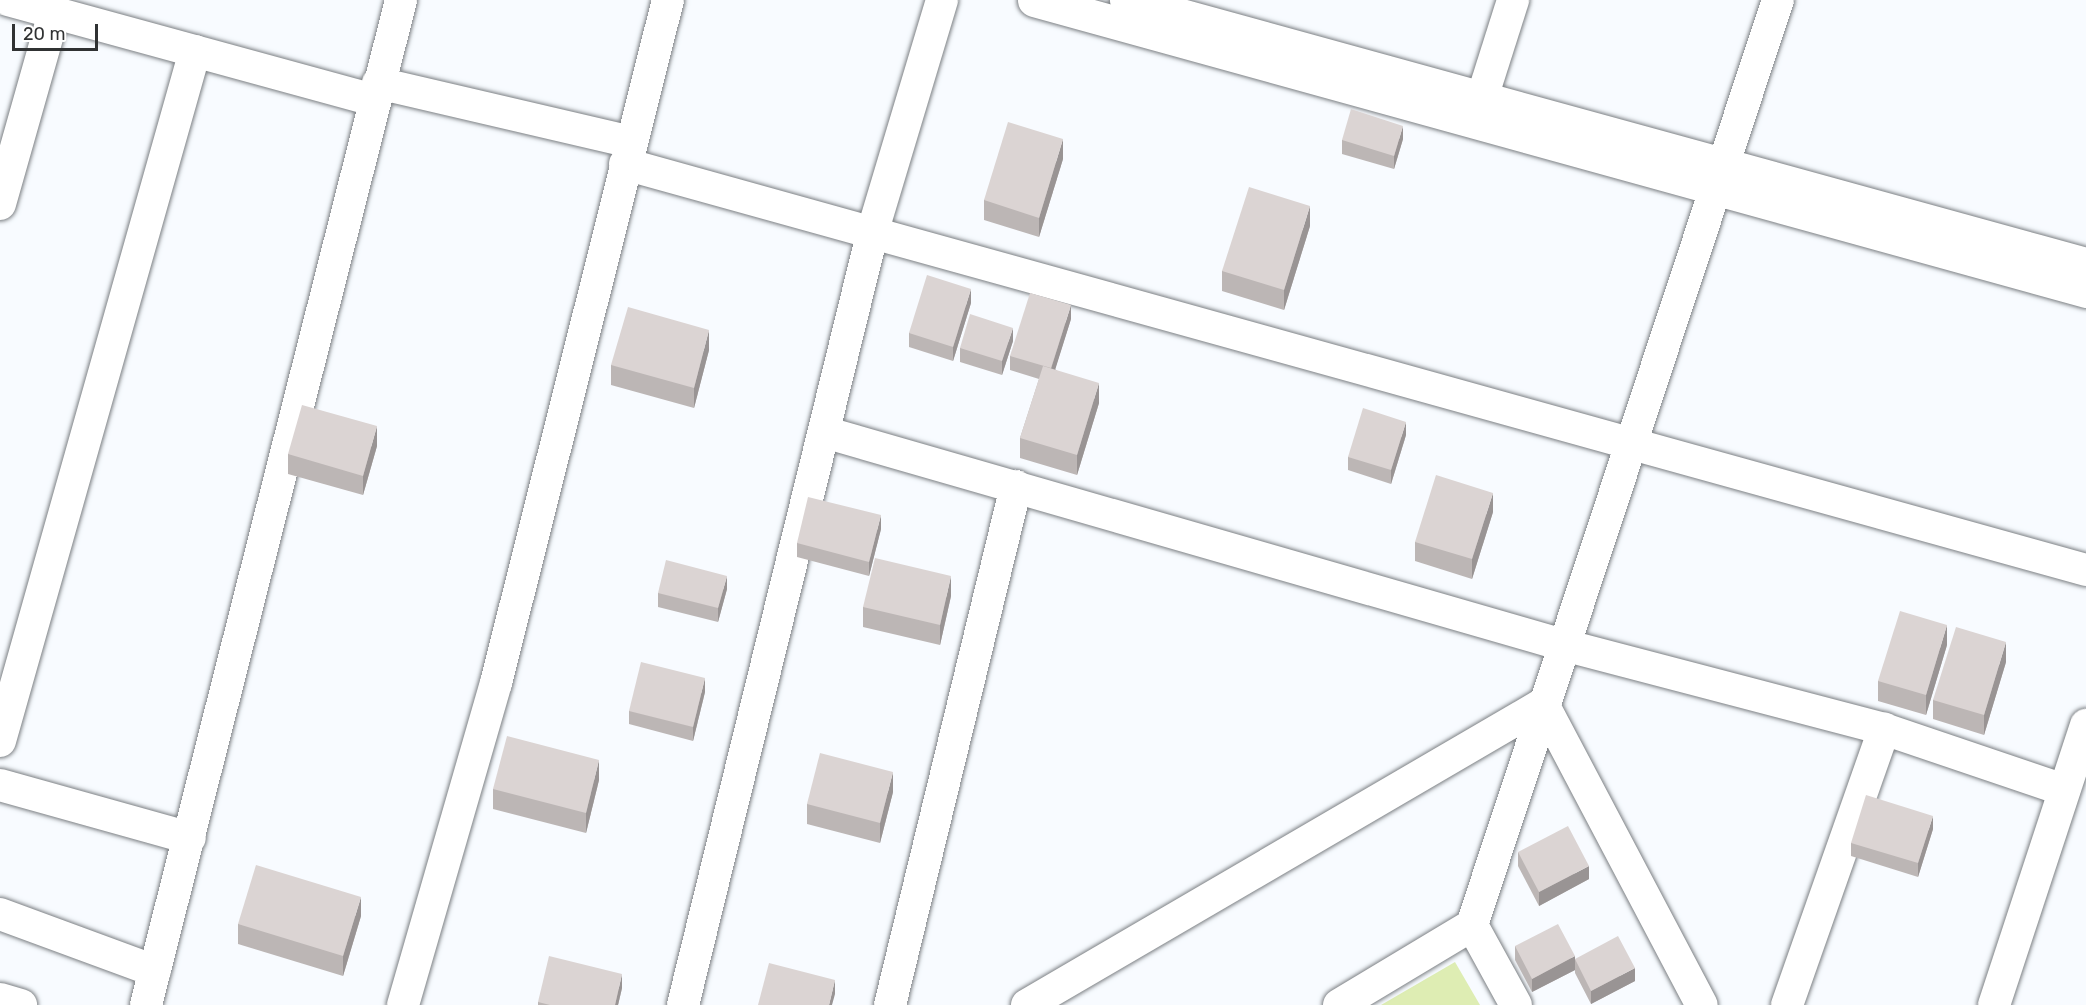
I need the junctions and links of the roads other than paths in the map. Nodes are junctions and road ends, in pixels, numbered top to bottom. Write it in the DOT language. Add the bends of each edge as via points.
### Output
graph roads {
  1 [pos="8,0"];
  2 [pos="401,0"];
  3 [pos="668,0"];
  4 [pos="942,0"];
  5 [pos="1034,0"];
  6 [pos="1126,0"];
  7 [pos="1513,0"];
  8 [pos="1778,0"];
  9 [pos="54,13"];
  10 [pos="195,51"];
  11 [pos="376,91"];
  12 [pos="1482,98"];
  13 [pos="628,153"];
  14 [pos="1720,176"];
  15 [pos="0,204"];
  16 [pos="873,230"];
  17 [pos="2086,264"];
  18 [pos="2086,291"];
  19 [pos="824,432"];
  20 [pos="1632,442"];
  21 [pos="1016,486"];
  22 [pos="2086,570"];
  23 [pos="1560,644"];
  24 [pos="1544,704"];
  25 [pos="2086,725"];
  26 [pos="1884,729"];
  27 [pos="0,741"];
  28 [pos="0,785"];
  29 [pos="2064,790"];
  30 [pos="190,838"];
  31 [pos="0,914"];
  32 [pos="1472,925"];
  33 [pos="155,971"];
  34 [pos="0,999"];
  35 [pos="21,1005"];
  36 [pos="146,1005"];
  37 [pos="403,1005"];
  38 [pos="683,1005"];
  39 [pos="890,1005"];
  40 [pos="1027,1005"];
  41 [pos="1339,1005"];
  42 [pos="1516,1005"];
  43 [pos="1702,1005"];
  44 [pos="1787,1005"];
  45 [pos="1994,1005"];
  1 -- 9 [label="street"];
  2 -- 11 [label="street"];
  3 -- 13 [label="street"];
  4 -- 16 [label="street"];
  5 -- 14 [label="street"];
  6 -- 12 [label="street"];
  7 -- 12 [label="street"];
  8 -- 14 [label="street"];
  9 -- 10 [label="street"];
  9 -- 15 [label="street"];
  10 -- 11 [label="street"];
  10 -- 27 [label="street"];
  11 -- 13 [label="street"];
  11 -- 30 [label="street"];
  12 -- 14 [label="street"];
  13 -- 16 [label="street"];
  13 -- 37 [label="street" via="496,683"];
  14 -- 17 [label="street"];
  14 -- 18 [label="street"];
  14 -- 20 [label="street"];
  16 -- 19 [label="street"];
  16 -- 20 [label="street"];
  19 -- 21 [label="street"];
  19 -- 38 [label="street"];
  20 -- 22 [label="street"];
  20 -- 23 [label="street"];
  21 -- 23 [label="street"];
  21 -- 39 [label="street"];
  23 -- 24 [label="street"];
  23 -- 26 [label="street"];
  24 -- 32 [label="street"];
  24 -- 40 [label="street"];
  24 -- 43 [label="street"];
  25 -- 29 [label="street"];
  26 -- 29 [label="street"];
  26 -- 44 [label="street"];
  28 -- 30 [label="street"];
  29 -- 45 [label="street"];
  30 -- 33 [label="street"];
  31 -- 33 [label="street"];
  32 -- 41 [label="street"];
  32 -- 42 [label="street"];
  33 -- 36 [label="street"];
  34 -- 35 [label="street"];
}
